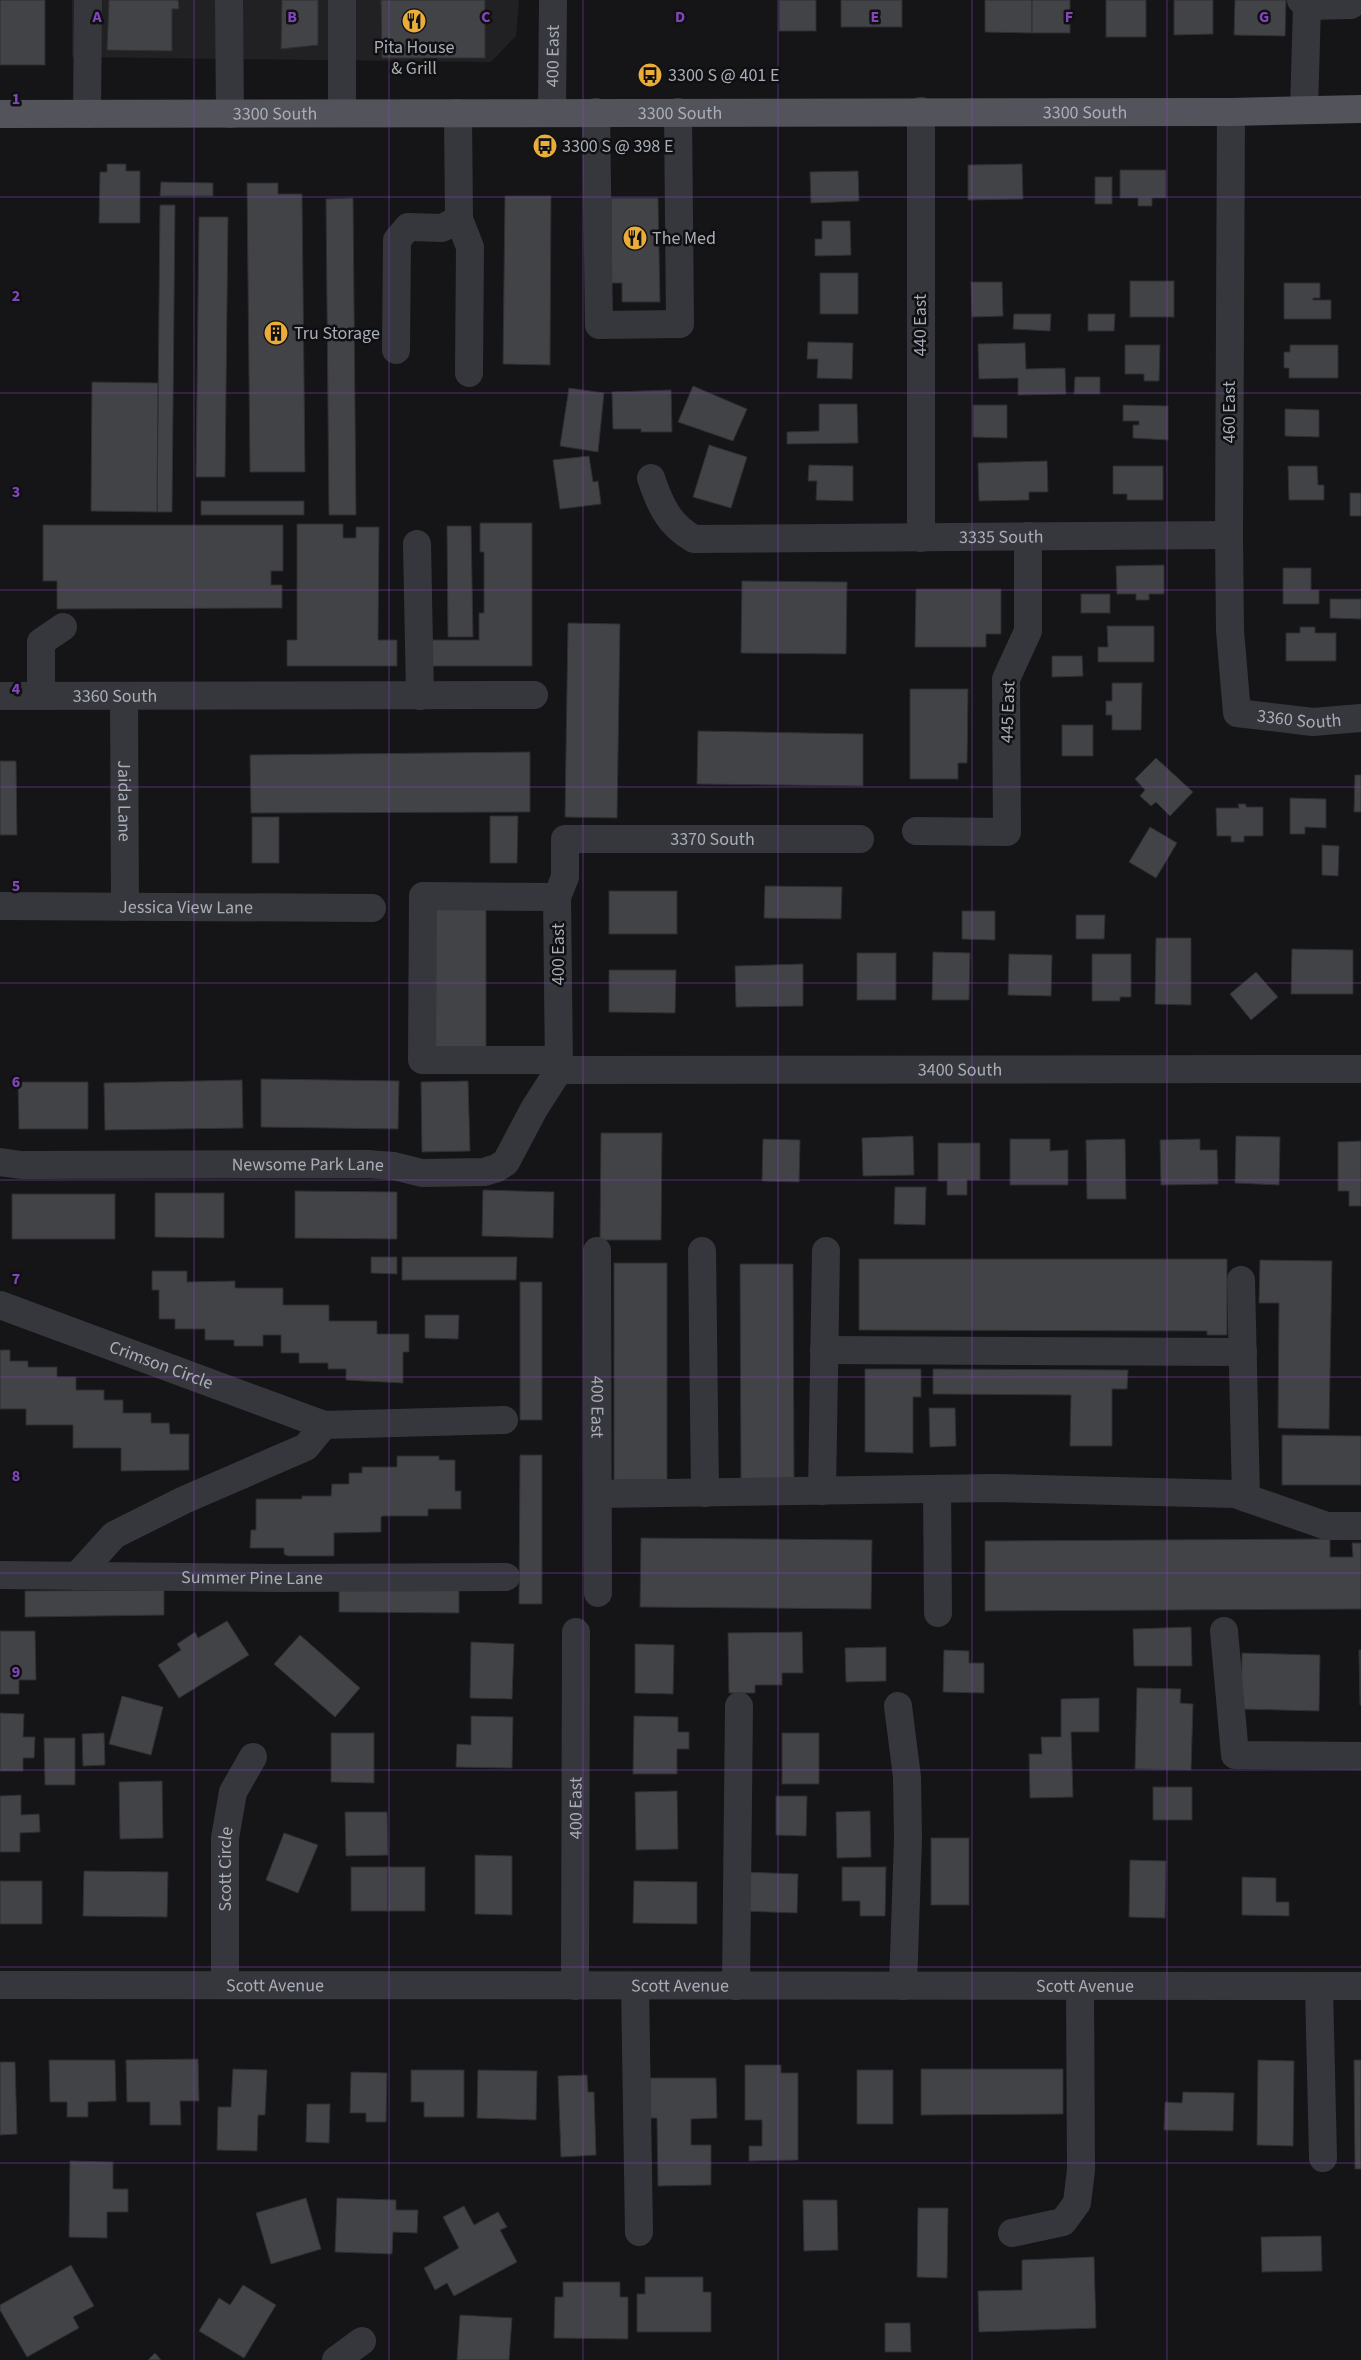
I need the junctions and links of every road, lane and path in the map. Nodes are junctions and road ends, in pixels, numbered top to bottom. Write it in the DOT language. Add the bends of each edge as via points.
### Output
graph roads {
  1 [pos="88,0"];
  2 [pos="229,0"];
  3 [pos="342,0"];
  4 [pos="553,0"];
  5 [pos="1304,3"];
  6 [pos="1351,5"];
  7 [pos="1361,109"];
  8 [pos="1304,110"];
  9 [pos="921,111"];
  10 [pos="458,112"];
  11 [pos="552,112"];
  12 [pos="596,112"];
  13 [pos="678,112"];
  14 [pos="1231,112"];
  15 [pos="0,114"];
  16 [pos="87,114"];
  17 [pos="230,114"];
  18 [pos="342,114"];
  19 [pos="459,219"];
  20 [pos="396,350"];
  21 [pos="469,373"];
  22 [pos="651,478"];
  23 [pos="1228,535"];
  24 [pos="1028,536"];
  25 [pos="921,538"];
  26 [pos="417,544"];
  27 [pos="62,627"];
  28 [pos="0,696"];
  29 [pos="41,696"];
  30 [pos="124,696"];
  31 [pos="420,696"];
  32 [pos="534,696"];
  33 [pos="1237,713"];
  34 [pos="1361,718"];
  35 [pos="916,831"];
  36 [pos="565,839"];
  37 [pos="860,839"];
  38 [pos="557,897"];
  39 [pos="0,906"];
  40 [pos="125,907"];
  41 [pos="372,908"];
  42 [pos="559,1065"];
  43 [pos="1361,1069"];
  44 [pos="0,1162"];
  45 [pos="597,1251"];
  46 [pos="702,1251"];
  47 [pos="826,1251"];
  48 [pos="1241,1280"];
  49 [pos="0,1305"];
  50 [pos="824,1350"];
  51 [pos="1243,1352"];
  52 [pos="504,1420"];
  53 [pos="324,1425"];
  54 [pos="938,1489"];
  55 [pos="822,1491"];
  56 [pos="705,1492"];
  57 [pos="599,1494"];
  58 [pos="1246,1498"];
  59 [pos="1361,1526"];
  60 [pos="0,1575"];
  61 [pos="77,1576"];
  62 [pos="506,1577"];
  63 [pos="598,1593"];
  64 [pos="938,1613"];
  65 [pos="1224,1631"];
  66 [pos="576,1632"];
  67 [pos="739,1706"];
  68 [pos="898,1706"];
  69 [pos="1361,1756"];
  70 [pos="253,1757"];
  71 [pos="0,1986"];
  72 [pos="225,1986"];
  73 [pos="575,1986"];
  74 [pos="635,1986"];
  75 [pos="736,1986"];
  76 [pos="903,1986"];
  77 [pos="1080,1986"];
  78 [pos="1319,1986"];
  79 [pos="1361,1986"];
  80 [pos="1323,2158"];
  81 [pos="639,2232"];
  82 [pos="1012,2233"];
  83 [pos="362,2341"];
  84 [pos="336,2360"];
  1 -- 16 [label="street"];
  2 -- 17 [label="street"];
  3 -- 18 [label="street"];
  4 -- 11 [label="street, 400 East"];
  5 -- 6 [label="street"];
  5 -- 8 [label="street"];
  7 -- 8 [label="main road, 3300 South"];
  8 -- 14 [label="main road, 3300 South"];
  9 -- 13 [label="main road, 3300 South"];
  9 -- 14 [label="main road, 3300 South"];
  9 -- 25 [label="street, 440 East"];
  10 -- 11 [label="main road, 3300 South"];
  10 -- 18 [label="main road, 3300 South"];
  10 -- 19 [label="street"];
  11 -- 12 [label="main road, 3300 South"];
  12 -- 13 [label="main road, 3300 South"];
  12 -- 13 [label="street" via="599,325 680,324"];
  14 -- 23 [label="street, 460 East"];
  15 -- 16 [label="main road, 3300 South"];
  16 -- 17 [label="main road, 3300 South"];
  17 -- 18 [label="main road, 3300 South"];
  19 -- 20 [label="street" via="442,228 408,227 396,240"];
  19 -- 21 [label="street" via="470,247"];
  22 -- 25 [label="street, 3335 South" via="660,505 680,531 694,539"];
  23 -- 24 [label="street, 3335 South"];
  23 -- 33 [label="street, 460 East" via="1230,631"];
  24 -- 25 [label="street, 3335 South"];
  24 -- 35 [label="street, 445 East" via="1028,631 1006,679 1007,832"];
  26 -- 31 [label="street"];
  27 -- 29 [label="street" via="40,642"];
  28 -- 29 [label="street, 3360 South"];
  29 -- 30 [label="street, 3360 South"];
  30 -- 31 [label="street, 3360 South"];
  30 -- 40 [label="street, Jaida Lane"];
  31 -- 32 [label="street, 3360 South"];
  33 -- 34 [label="street, 3360 South" via="1313,722"];
  36 -- 37 [label="street, 3370 South"];
  36 -- 38 [label="street, 400 East" via="565,877"];
  38 -- 42 [label="street, 400 East"];
  38 -- 42 [label="street, 3400 South" via="423,896 422,1060"];
  39 -- 40 [label="street, Jessica View Lane"];
  40 -- 41 [label="street, Jessica View Lane"];
  42 -- 43 [label="street, 3400 South"];
  42 -- 44 [label="street, Newsome Park Lane" via="506,1162 484,1172 422,1173 367,1164 21,1165"];
  45 -- 57 [label="street, 400 East"];
  46 -- 56 [label="street"];
  47 -- 50 [label="street"];
  48 -- 51 [label="street"];
  49 -- 53 [label="street, Crimson Circle"];
  50 -- 51 [label="street"];
  50 -- 55 [label="street"];
  51 -- 58 [label="street"];
  52 -- 53 [label="street, Crimson Circle"];
  53 -- 61 [label="street" via="306,1447 184,1500 114,1535"];
  54 -- 55 [label="street"];
  54 -- 58 [label="street" via="1235,1494"];
  54 -- 64 [label="street"];
  55 -- 56 [label="street"];
  56 -- 57 [label="street"];
  57 -- 63 [label="street, 400 East"];
  58 -- 59 [label="street" via="1327,1526"];
  60 -- 61 [label="street, Summer Pine Lane"];
  61 -- 62 [label="street, Summer Pine Lane"];
  65 -- 69 [label="street" via="1235,1755"];
  66 -- 73 [label="street, 400 East"];
  67 -- 75 [label="street"];
  68 -- 76 [label="street" via="907,1777"];
  70 -- 72 [label="street, Scott Circle" via="233,1792 226,1838"];
  71 -- 72 [label="street, Scott Avenue"];
  72 -- 73 [label="street, Scott Avenue"];
  73 -- 74 [label="street, Scott Avenue"];
  74 -- 75 [label="street, Scott Avenue"];
  74 -- 81 [label="street"];
  75 -- 76 [label="street, Scott Avenue"];
  76 -- 77 [label="street, Scott Avenue"];
  77 -- 78 [label="street, Scott Avenue"];
  77 -- 82 [label="street" via="1081,2170 1077,2203 1063,2222"];
  78 -- 79 [label="street, Scott Avenue"];
  78 -- 80 [label="street"];
  83 -- 84 [label="street"];
}
